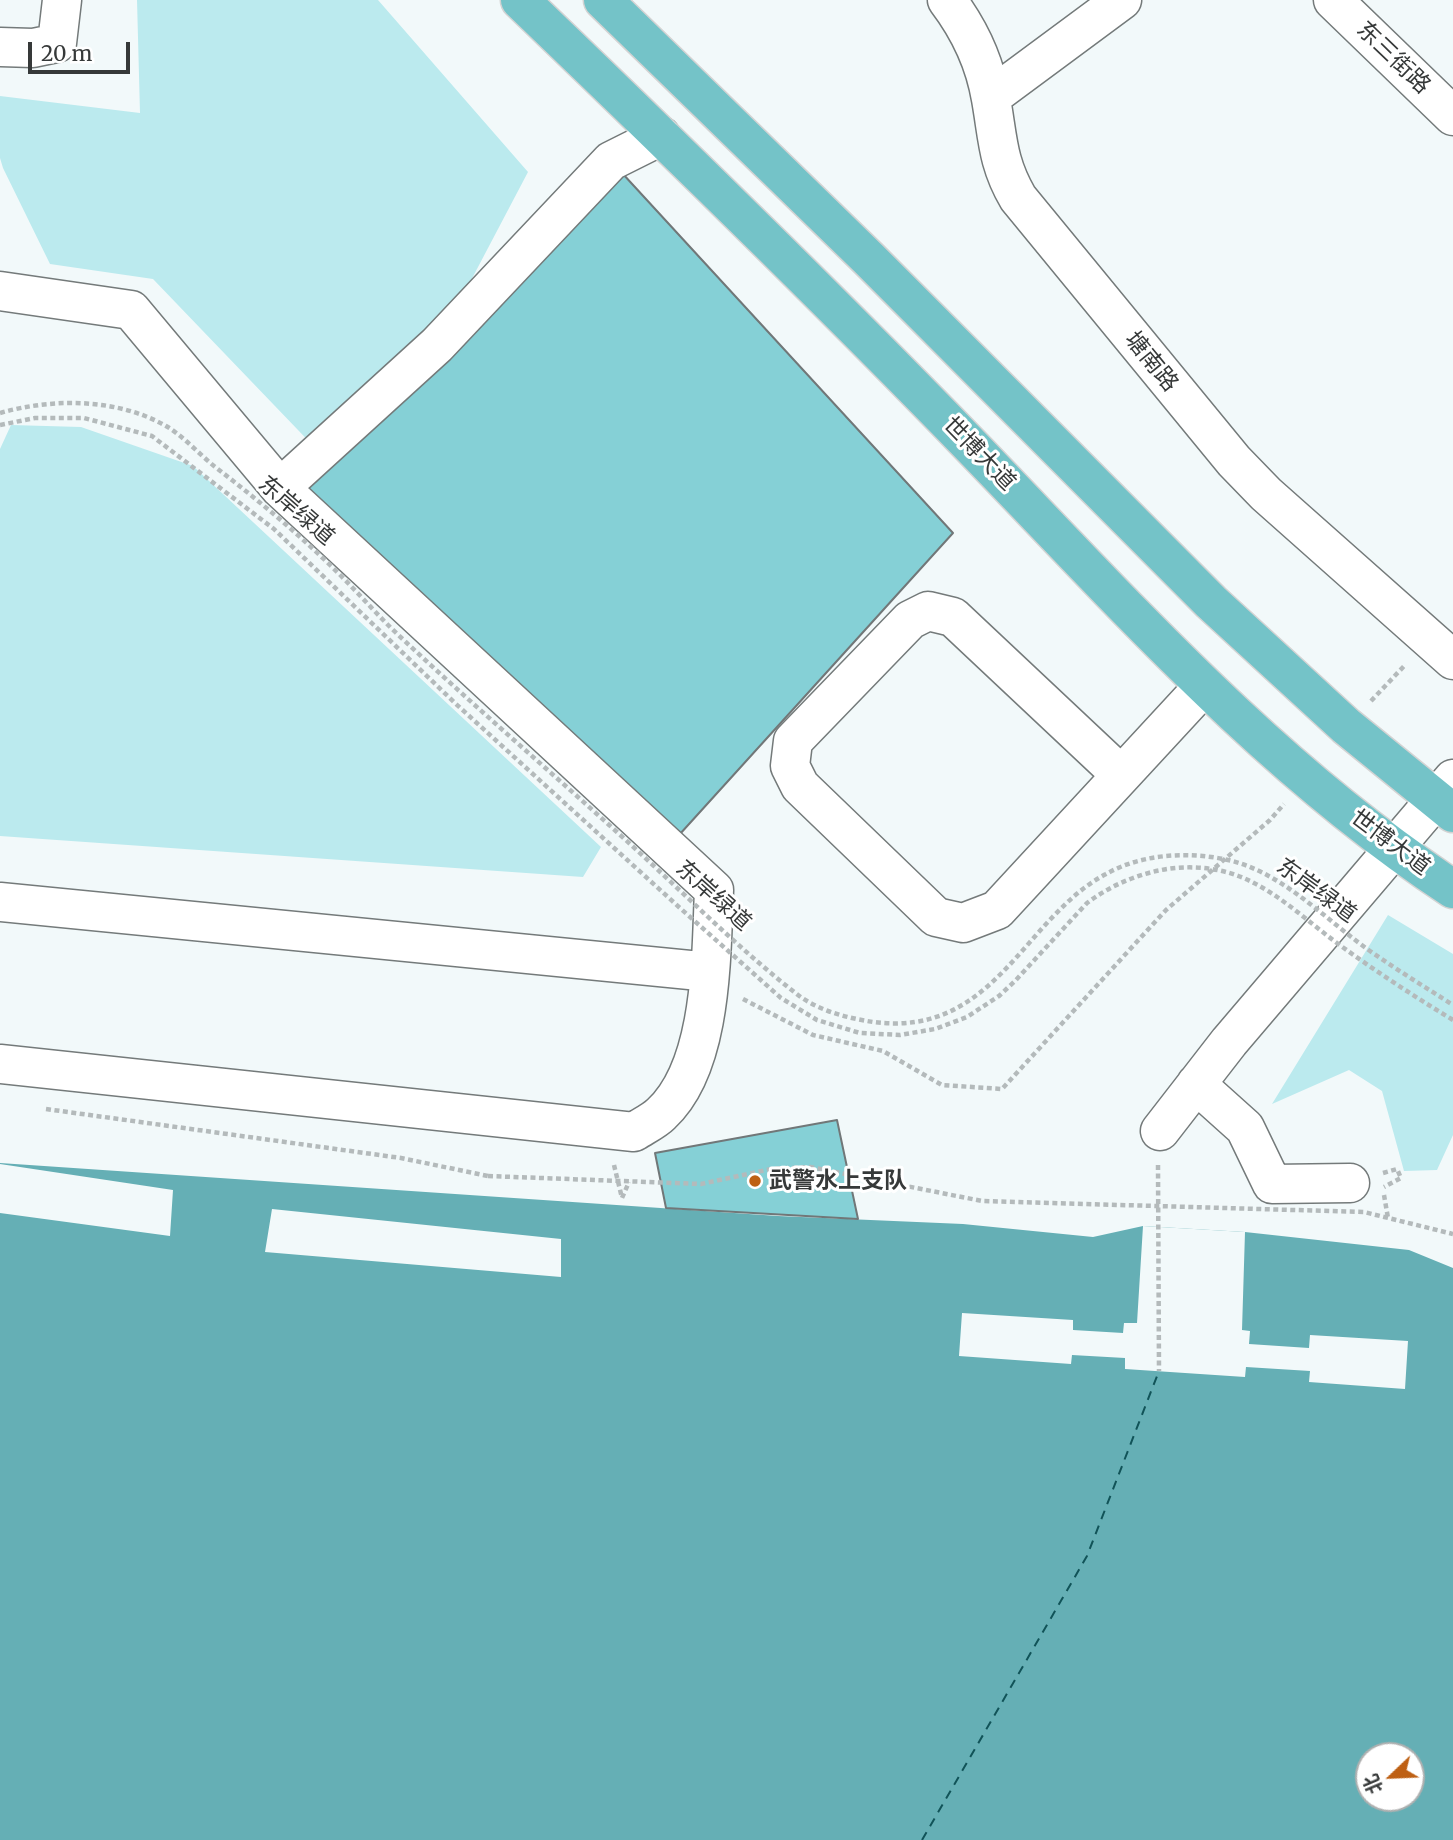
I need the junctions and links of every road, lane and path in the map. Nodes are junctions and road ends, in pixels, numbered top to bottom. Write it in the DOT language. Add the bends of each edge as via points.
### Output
graph roads {
  1 [pos="62,0"];
  2 [pos="520,0"];
  3 [pos="603,0"];
  4 [pos="947,0"];
  5 [pos="1122,0"];
  6 [pos="1333,0"];
  7 [pos="0,47"];
  8 [pos="991,97"];
  9 [pos="1453,116"];
  10 [pos="661,136"];
  11 [pos="0,291"];
  12 [pos="0,413"];
  13 [pos="0,425"];
  14 [pos="280,488"];
  15 [pos="1440,650"];
  16 [pos="1204,686"];
  17 [pos="1346,726"];
  18 [pos="1119,774"];
  19 [pos="1306,778"];
  20 [pos="1447,798"];
  21 [pos="1393,850"];
  22 [pos="1453,889"];
  23 [pos="0,902"];
  24 [pos="710,972"];
  25 [pos="1453,1005"];
  26 [pos="1453,1020"];
  27 [pos="0,1064"];
  28 [pos="1196,1084"];
  29 [pos="41,1108"];
  30 [pos="1160,1131"];
  31 [pos="614,1163"];
  32 [pos="629,1182"];
  33 [pos="1350,1183"];
  34 [pos="1453,1234"];
  35 [pos="1159,1371"];
  1 -- 7 [label="street" via="57,43"];
  2 -- 10 [label="main road, 世博大道"];
  3 -- 17 [label="main road" via="1211,602"];
  4 -- 8 [label="street, 塘南路" via="971,38"];
  5 -- 8 [label="street"];
  6 -- 9 [label="street, 东三街路"];
  8 -- 15 [label="street, 塘南路" via="996,145 1018,198 1234,461"];
  10 -- 14 [label="street" via="611,161 437,345"];
  10 -- 16 [label="main road, 世博大道" via="809,278"];
  11 -- 14 [label="street" via="131,310"];
  12 -- 25 [label="path, 东岸绿道, bridge" via="81,403 133,411 168,427 262,503 392,628 735,940 803,999 837,1014 890,1024 943,1012 992,984 1087,886 1129,864 1185,855 1230,860 1269,876 1371,952"];
  13 -- 26 [label="path, bridge" via="35,418 84,418 152,436 274,529 456,704 680,908 781,998 817,1020 881,1035 919,1033 951,1024 999,996 1100,893 1146,872 1178,868 1210,869 1253,882"];
  14 -- 24 [label="street" via="714,890"];
  15 -- 17 [label="path"];
  16 -- 18 [label="street"];
  16 -- 19 [label="main road, 世博大道"];
  17 -- 20 [label="main road"];
  18 -- 18 [label="street" via="997,910 963,923 936,917 800,786 790,765 793,741 910,620 928,611 953,617"];
  19 -- 21 [label="main road, 世博大道"];
  19 -- 24 [label="path" via="1270,820 1166,910 1002,1089 942,1085 883,1051 813,1035 746,1001"];
  20 -- 21 [label="street"];
  21 -- 22 [label="main road, 世博大道"];
  21 -- 28 [label="street"];
  23 -- 24 [label="street"];
  24 -- 27 [label="street" via="703,1030 685,1079 662,1113 634,1132"];
  28 -- 30 [label="street"];
  28 -- 33 [label="street" via="1245,1128 1272,1184"];
  29 -- 32 [label="path, bridge" via="401,1158 488,1177"];
  30 -- 35 [label="path"];
  31 -- 32 [label="path" via="622,1198"];
  32 -- 34 [label="path, bridge" via="701,1184 771,1169 810,1167 982,1201 1364,1212"];
}
